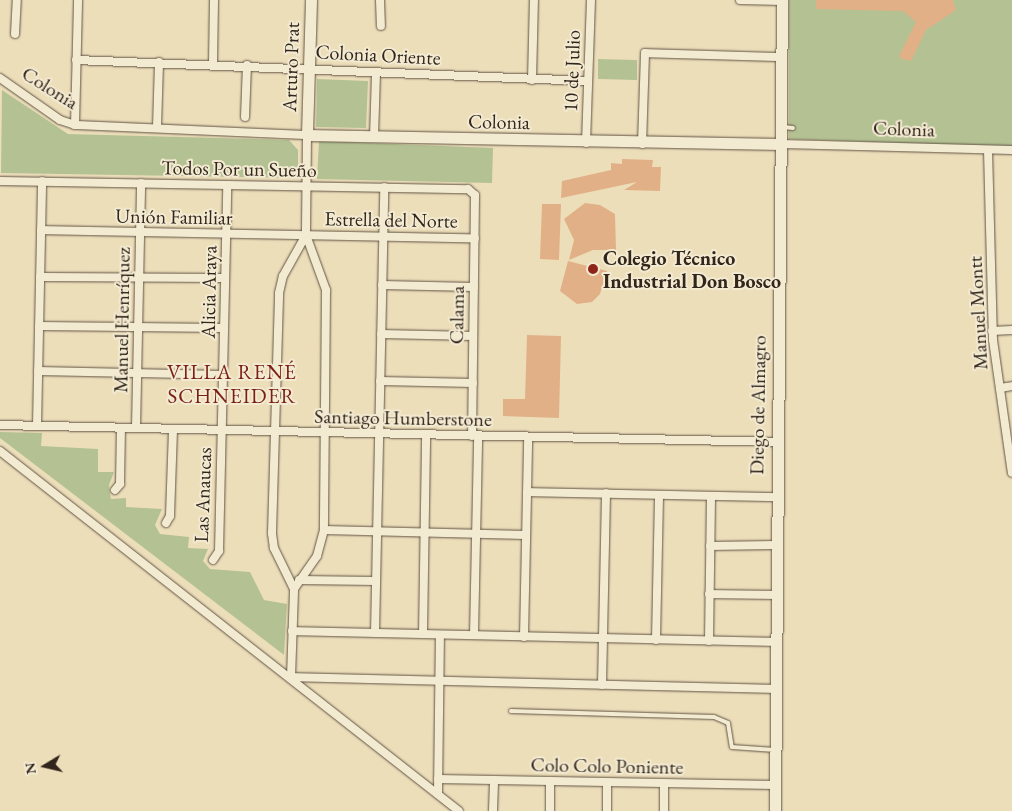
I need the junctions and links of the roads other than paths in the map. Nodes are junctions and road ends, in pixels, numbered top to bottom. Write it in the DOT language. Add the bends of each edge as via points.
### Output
graph roads {
  1 [pos="16,0"];
  2 [pos="78,0"];
  3 [pos="214,0"];
  4 [pos="311,0"];
  5 [pos="380,0"];
  6 [pos="534,0"];
  7 [pos="591,0"];
  8 [pos="740,0"];
  9 [pos="782,1"];
  10 [pos="381,26"];
  11 [pos="15,34"];
  12 [pos="781,57"];
  13 [pos="76,60"];
  14 [pos="159,62"];
  15 [pos="213,64"];
  16 [pos="247,65"];
  17 [pos="309,68"];
  18 [pos="376,72"];
  19 [pos="0,78"];
  20 [pos="532,80"];
  21 [pos="588,81"];
  22 [pos="245,117"];
  23 [pos="75,125"];
  24 [pos="780,127"];
  25 [pos="157,128"];
  26 [pos="793,128"];
  27 [pos="307,135"];
  28 [pos="374,137"];
  29 [pos="586,142"];
  30 [pos="642,144"];
  31 [pos="780,144"];
  32 [pos="988,150"];
  33 [pos="1012,150"];
  34 [pos="0,181"];
  35 [pos="42,181"];
  36 [pos="141,183"];
  37 [pos="228,185"];
  38 [pos="306,186"];
  39 [pos="384,188"];
  40 [pos="475,195"];
  41 [pos="41,230"];
  42 [pos="140,232"];
  43 [pos="226,234"];
  44 [pos="306,235"];
  45 [pos="383,237"];
  46 [pos="475,238"];
  47 [pos="40,277"];
  48 [pos="139,278"];
  49 [pos="225,278"];
  50 [pos="382,285"];
  51 [pos="474,287"];
  52 [pos="39,326"];
  53 [pos="138,327"];
  54 [pos="224,328"];
  55 [pos="1012,330"];
  56 [pos="992,331"];
  57 [pos="381,334"];
  58 [pos="473,336"];
  59 [pos="38,371"];
  60 [pos="137,373"];
  61 [pos="223,375"];
  62 [pos="380,381"];
  63 [pos="473,383"];
  64 [pos="1012,386"];
  65 [pos="1000,388"];
  66 [pos="0,425"];
  67 [pos="37,426"];
  68 [pos="121,428"];
  69 [pos="136,428"];
  70 [pos="173,429"];
  71 [pos="222,430"];
  72 [pos="274,432"];
  73 [pos="324,433"];
  74 [pos="379,434"];
  75 [pos="426,435"];
  76 [pos="475,437"];
  77 [pos="528,438"];
  78 [pos="776,442"];
  79 [pos="0,450"];
  80 [pos="1012,473"];
  81 [pos="116,490"];
  82 [pos="527,492"];
  83 [pos="606,493"];
  84 [pos="659,495"];
  85 [pos="711,496"];
  86 [pos="776,497"];
  87 [pos="166,523"];
  88 [pos="324,530"];
  89 [pos="377,532"];
  90 [pos="425,533"];
  91 [pos="476,534"];
  92 [pos="526,536"];
  93 [pos="710,546"];
  94 [pos="775,546"];
  95 [pos="213,560"];
  96 [pos="299,580"];
  97 [pos="376,581"];
  98 [pos="294,589"];
  99 [pos="709,594"];
  100 [pos="775,595"];
  101 [pos="292,631"];
  102 [pos="376,633"];
  103 [pos="423,634"];
  104 [pos="440,635"];
  105 [pos="474,636"];
  106 [pos="524,637"];
  107 [pos="604,639"];
  108 [pos="656,640"];
  109 [pos="708,641"];
  110 [pos="775,642"];
  111 [pos="291,677"];
  112 [pos="440,681"];
  113 [pos="602,685"];
  114 [pos="774,689"];
  115 [pos="511,711"];
  116 [pos="775,750"];
  117 [pos="438,779"];
  118 [pos="494,780"];
  119 [pos="550,781"];
  120 [pos="607,782"];
  121 [pos="664,784"];
  122 [pos="775,785"];
  123 [pos="438,794"];
  124 [pos="459,811"];
  125 [pos="493,811"];
  126 [pos="550,811"];
  127 [pos="607,811"];
  128 [pos="664,811"];
  129 [pos="775,811"];
  1 -- 11 [label="street"];
  2 -- 13 [label="street"];
  3 -- 15 [label="street"];
  4 -- 17 [label="street, Arturo Prat"];
  5 -- 10 [label="street"];
  6 -- 20 [label="street"];
  7 -- 21 [label="street, 10 de Julio"];
  8 -- 9 [label="street"];
  9 -- 12 [label="street, Diego de Almagro"];
  12 -- 24 [label="street, Diego de Almagro"];
  12 -- 30 [label="street" via="645,53"];
  13 -- 14 [label="street, Colonia Oriente"];
  13 -- 23 [label="street"];
  14 -- 15 [label="street, Colonia Oriente"];
  14 -- 25 [label="street"];
  15 -- 16 [label="street, Colonia Oriente"];
  16 -- 17 [label="street, Colonia Oriente"];
  16 -- 22 [label="street"];
  17 -- 18 [label="street, Colonia Oriente"];
  17 -- 27 [label="street, Arturo Prat"];
  18 -- 20 [label="street, Colonia Oriente"];
  18 -- 28 [label="street"];
  19 -- 23 [label="street, Colonia" via="60,120"];
  20 -- 21 [label="street, Colonia Oriente"];
  21 -- 29 [label="street, 10 de Julio"];
  23 -- 25 [label="street, Colonia"];
  24 -- 26 [label="lane"];
  24 -- 31 [label="street, Diego de Almagro"];
  25 -- 27 [label="street, Colonia"];
  27 -- 28 [label="street, Colonia"];
  27 -- 38 [label="street"];
  28 -- 29 [label="street, Colonia"];
  29 -- 30 [label="street, Colonia"];
  30 -- 31 [label="street, Colonia"];
  31 -- 32 [label="street, Colonia"];
  31 -- 78 [label="street, Diego de Almagro"];
  32 -- 33 [label="street, Colonia"];
  32 -- 56 [label="street, Manuel Montt"];
  34 -- 35 [label="street, Todos Por un Sueño"];
  35 -- 36 [label="street, Todos Por un Sueño"];
  35 -- 41 [label="street"];
  36 -- 37 [label="street, Todos Por un Sueño"];
  36 -- 42 [label="street, Manuel Henríquez"];
  37 -- 38 [label="street, Todos Por un Sueño"];
  37 -- 43 [label="street, Alicia Araya"];
  38 -- 39 [label="street, Todos Por un Sueño"];
  38 -- 44 [label="street"];
  39 -- 40 [label="street, Todos Por un Sueño" via="468,189"];
  39 -- 45 [label="street"];
  40 -- 46 [label="street, Calama"];
  41 -- 42 [label="street, Unión Familiar"];
  41 -- 47 [label="street"];
  42 -- 43 [label="street, Unión Familiar"];
  42 -- 48 [label="street, Manuel Henríquez"];
  43 -- 44 [label="street, Unión Familiar"];
  43 -- 49 [label="street, Alicia Araya"];
  44 -- 45 [label="street, Estrella del Norte"];
  44 -- 72 [label="street" via="283,276 278,293"];
  44 -- 73 [label="street" via="326,290"];
  45 -- 46 [label="street, Estrella del Norte"];
  45 -- 50 [label="street"];
  46 -- 51 [label="street, Calama"];
  47 -- 48 [label="street"];
  47 -- 52 [label="street"];
  48 -- 49 [label="street"];
  48 -- 53 [label="street, Manuel Henríquez"];
  49 -- 54 [label="street, Alicia Araya"];
  50 -- 51 [label="street"];
  50 -- 57 [label="street"];
  51 -- 58 [label="street, Calama"];
  52 -- 53 [label="street"];
  52 -- 59 [label="street"];
  53 -- 54 [label="street"];
  53 -- 60 [label="street, Manuel Henríquez"];
  54 -- 61 [label="street, Alicia Araya"];
  55 -- 56 [label="street"];
  56 -- 65 [label="street, Manuel Montt"];
  57 -- 58 [label="street"];
  57 -- 62 [label="street"];
  58 -- 63 [label="street, Calama"];
  59 -- 60 [label="street"];
  59 -- 67 [label="street"];
  60 -- 61 [label="street"];
  60 -- 69 [label="street, Manuel Henríquez"];
  61 -- 71 [label="street, Alicia Araya"];
  62 -- 63 [label="street"];
  62 -- 74 [label="street"];
  63 -- 76 [label="street, Calama"];
  64 -- 65 [label="street"];
  65 -- 80 [label="street, Manuel Montt"];
  66 -- 67 [label="street, Santiago Humberstone"];
  67 -- 68 [label="street, Santiago Humberstone"];
  68 -- 69 [label="street, Santiago Humberstone"];
  68 -- 81 [label="street" via="120,484"];
  69 -- 70 [label="street, Santiago Humberstone"];
  70 -- 71 [label="street, Santiago Humberstone"];
  70 -- 87 [label="street" via="170,516"];
  71 -- 72 [label="street, Santiago Humberstone"];
  71 -- 95 [label="street, Las Anaucas" via="219,551"];
  72 -- 73 [label="street, Santiago Humberstone"];
  72 -- 98 [label="street" via="272,533 274,548"];
  73 -- 74 [label="street, Santiago Humberstone"];
  73 -- 88 [label="street"];
  74 -- 75 [label="street, Santiago Humberstone"];
  74 -- 89 [label="street"];
  75 -- 76 [label="street, Santiago Humberstone"];
  75 -- 90 [label="street"];
  76 -- 77 [label="street, Santiago Humberstone"];
  76 -- 91 [label="street, Calama"];
  77 -- 78 [label="street, Santiago Humberstone"];
  77 -- 82 [label="street"];
  78 -- 86 [label="street, Diego de Almagro"];
  79 -- 111 [label="street"];
  82 -- 83 [label="street"];
  82 -- 92 [label="street"];
  83 -- 84 [label="street"];
  83 -- 107 [label="street"];
  84 -- 85 [label="street"];
  84 -- 108 [label="street"];
  85 -- 86 [label="street"];
  85 -- 93 [label="street"];
  86 -- 94 [label="street, Diego de Almagro"];
  88 -- 89 [label="street"];
  88 -- 96 [label="street" via="317,556"];
  89 -- 90 [label="street"];
  89 -- 97 [label="street"];
  90 -- 91 [label="street"];
  90 -- 103 [label="street"];
  91 -- 92 [label="street"];
  91 -- 105 [label="street, Calama"];
  92 -- 106 [label="street"];
  93 -- 94 [label="street"];
  93 -- 99 [label="street"];
  94 -- 100 [label="street, Diego de Almagro"];
  96 -- 97 [label="street"];
  96 -- 98 [label="street"];
  97 -- 102 [label="street"];
  98 -- 101 [label="street"];
  99 -- 100 [label="street"];
  99 -- 109 [label="street"];
  100 -- 110 [label="street, Diego de Almagro"];
  101 -- 102 [label="street"];
  101 -- 111 [label="street"];
  102 -- 103 [label="street"];
  103 -- 104 [label="street"];
  104 -- 105 [label="street"];
  104 -- 112 [label="street"];
  105 -- 106 [label="street"];
  106 -- 107 [label="street"];
  107 -- 108 [label="street"];
  107 -- 113 [label="street"];
  108 -- 109 [label="street"];
  109 -- 110 [label="street"];
  110 -- 114 [label="street, Diego de Almagro"];
  111 -- 112 [label="street"];
  111 -- 123 [label="street"];
  112 -- 113 [label="street"];
  112 -- 117 [label="street"];
  113 -- 114 [label="street"];
  114 -- 116 [label="street, Diego de Almagro"];
  115 -- 116 [label="lane" via="714,717 728,723 732,747"];
  116 -- 122 [label="street, Diego de Almagro"];
  117 -- 118 [label="street, Colo Colo Poniente"];
  117 -- 123 [label="street"];
  118 -- 119 [label="street, Colo Colo Poniente"];
  118 -- 125 [label="street"];
  119 -- 120 [label="street, Colo Colo Poniente"];
  119 -- 126 [label="street"];
  120 -- 121 [label="street, Colo Colo Poniente"];
  120 -- 127 [label="street"];
  121 -- 122 [label="street, Colo Colo Poniente"];
  121 -- 128 [label="street"];
  122 -- 129 [label="street, Diego de Almagro"];
  123 -- 124 [label="street"];
}
